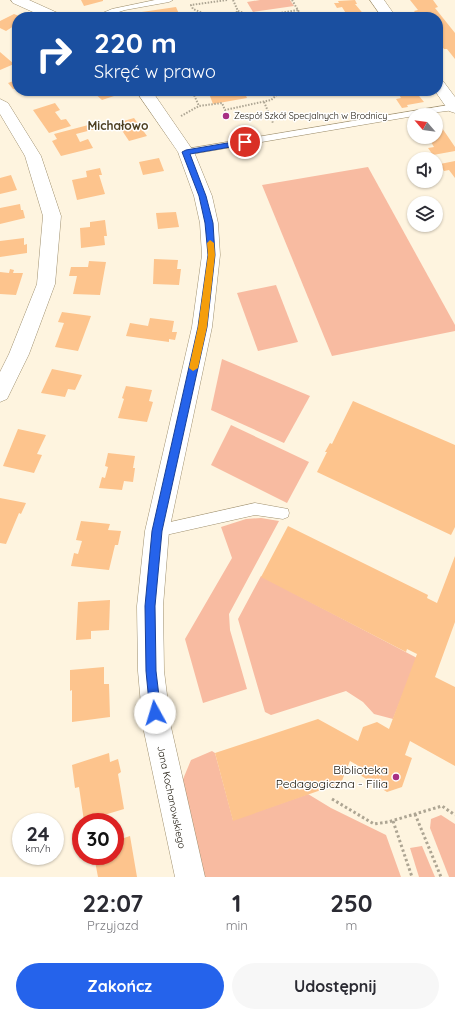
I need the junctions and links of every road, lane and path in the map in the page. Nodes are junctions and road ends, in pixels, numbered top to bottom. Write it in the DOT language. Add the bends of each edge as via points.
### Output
graph roads {
  1 [pos="18,0"];
  2 [pos="169,0"];
  3 [pos="227,0"];
  4 [pos="233,0"];
  5 [pos="292,0"];
  6 [pos="377,0"];
  7 [pos="298,10"];
  8 [pos="238,11"];
  9 [pos="43,12"];
  10 [pos="107,12"];
  11 [pos="199,12"];
  12 [pos="241,12"];
  13 [pos="286,12"];
  14 [pos="385,12"];
  15 [pos="443,91"];
  16 [pos="147,96"];
  17 [pos="195,96"];
  18 [pos="275,96"];
  19 [pos="264,102"];
  20 [pos="0,104"];
  21 [pos="199,106"];
  22 [pos="455,107"];
  23 [pos="180,117"];
  24 [pos="274,126"];
  25 [pos="186,152"];
  26 [pos="0,393"];
  27 [pos="283,513"];
  28 [pos="157,531"];
  29 [pos="332,799"];
  30 [pos="415,814"];
  31 [pos="455,815"];
  32 [pos="393,821"];
  33 [pos="190,877"];
  34 [pos="412,877"];
  35 [pos="441,877"];
  1 -- 9 [label="street"];
  2 -- 10 [label="lane"];
  3 -- 11 [label="path" via="191,5"];
  4 -- 8 [label="path"];
  5 -- 7 [label="path"];
  6 -- 14 [label="street"];
  7 -- 13 [label="path"];
  8 -- 12 [label="path"];
  15 -- 22 [label="street"];
  16 -- 25 [label="street, Jana Kochanowskiego"];
  17 -- 21 [label="path"];
  18 -- 19 [label="path"];
  19 -- 21 [label="path" via="225,110 222,103"];
  19 -- 24 [label="path"];
  20 -- 26 [label="street" via="33,156 52,216 46,284 19,354"];
  21 -- 23 [label="path"];
  22 -- 25 [label="lane"];
  25 -- 28 [label="street, Jana Kochanowskiego" via="203,196 209,223 211,255 202,327"];
  27 -- 28 [label="lane" via="255,509"];
  28 -- 33 [label="street, Jana Kochanowskiego" via="150,606 151,671 157,727"];
  29 -- 32 [label="path" via="374,824"];
  30 -- 31 [label="path" via="442,806"];
  30 -- 32 [label="path"];
  30 -- 35 [label="path"];
  32 -- 34 [label="path"];
}
